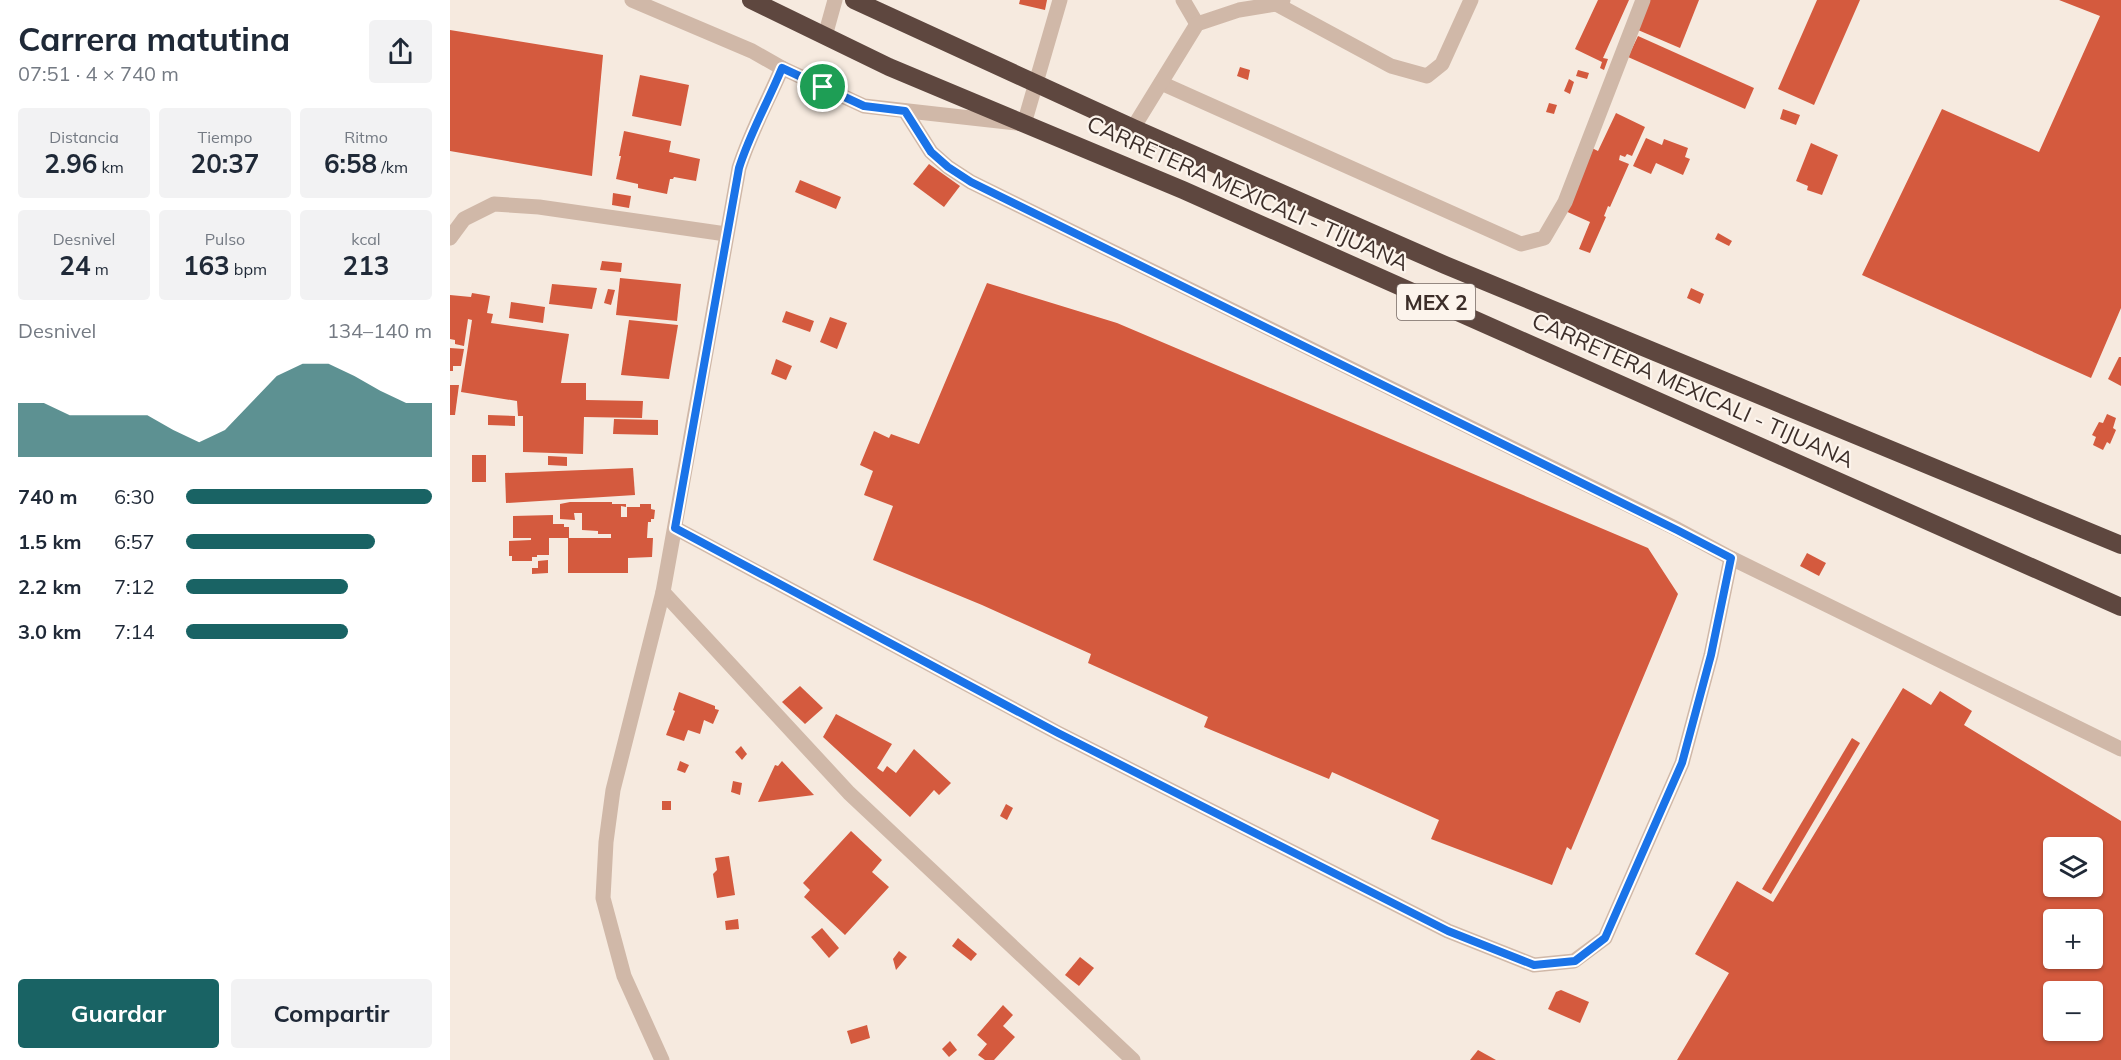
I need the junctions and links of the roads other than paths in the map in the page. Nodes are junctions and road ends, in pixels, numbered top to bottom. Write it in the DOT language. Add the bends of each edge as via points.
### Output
graph roads {
  1 [pos="632,0"];
  2 [pos="751,0"];
  3 [pos="835,0"];
  4 [pos="854,0"];
  5 [pos="1060,0"];
  6 [pos="1183,0"];
  7 [pos="1471,0"];
  8 [pos="1643,0"];
  9 [pos="1280,2"];
  10 [pos="772,5"];
  11 [pos="1197,24"];
  12 [pos="825,36"];
  13 [pos="782,68"];
  14 [pos="1037,83"];
  15 [pos="1161,83"];
  16 [pos="905,111"];
  17 [pos="1024,124"];
  18 [pos="1133,128"];
  19 [pos="726,234"];
  20 [pos="450,238"];
  21 [pos="675,528"];
  22 [pos="2121,545"];
  23 [pos="1731,558"];
  24 [pos="663,592"];
  25 [pos="2121,607"];
  26 [pos="2121,749"];
  27 [pos="662,1060"];
  28 [pos="1133,1060"];
  1 -- 13 [label="street" via="744,47"];
  2 -- 10 [label="highway, CARRETERA MEXICALI - TIJUANA / MEX 2"];
  3 -- 12 [label="street"];
  4 -- 14 [label="highway, CARRETERA MEXICALI - TIJUANA / MEX 2"];
  5 -- 14 [label="street"];
  6 -- 11 [label="street"];
  7 -- 9 [label="street" via="1442,64 1427,76 1391,66"];
  8 -- 15 [label="street" via="1565,202 1545,238 1521,244"];
  9 -- 11 [label="street"];
  10 -- 12 [label="highway, CARRETERA MEXICALI - TIJUANA / MEX 2"];
  11 -- 15 [label="street"];
  12 -- 17 [label="highway, CARRETERA MEXICALI - TIJUANA / MEX 2"];
  13 -- 16 [label="street" via="864,106"];
  13 -- 19 [label="street" via="747,141"];
  14 -- 17 [label="street"];
  14 -- 18 [label="highway, CARRETERA MEXICALI - TIJUANA / MEX 2"];
  15 -- 18 [label="street"];
  16 -- 17 [label="street"];
  16 -- 23 [label="street" via="931,152 971,182"];
  17 -- 25 [label="highway, CARRETERA MEXICALI - TIJUANA / MEX 2" via="1194,194"];
  18 -- 22 [label="highway, CARRETERA MEXICALI - TIJUANA / MEX 2" via="1445,265"];
  19 -- 20 [label="street" via="494,204 464,219"];
  19 -- 21 [label="street"];
  21 -- 23 [label="street" via="1079,744 1448,931 1534,965 1575,961 1605,938 1682,763 1711,655"];
  21 -- 24 [label="street"];
  23 -- 26 [label="street"];
  24 -- 27 [label="street" via="613,790 603,898 624,976"];
  24 -- 28 [label="street" via="849,793"];
}
